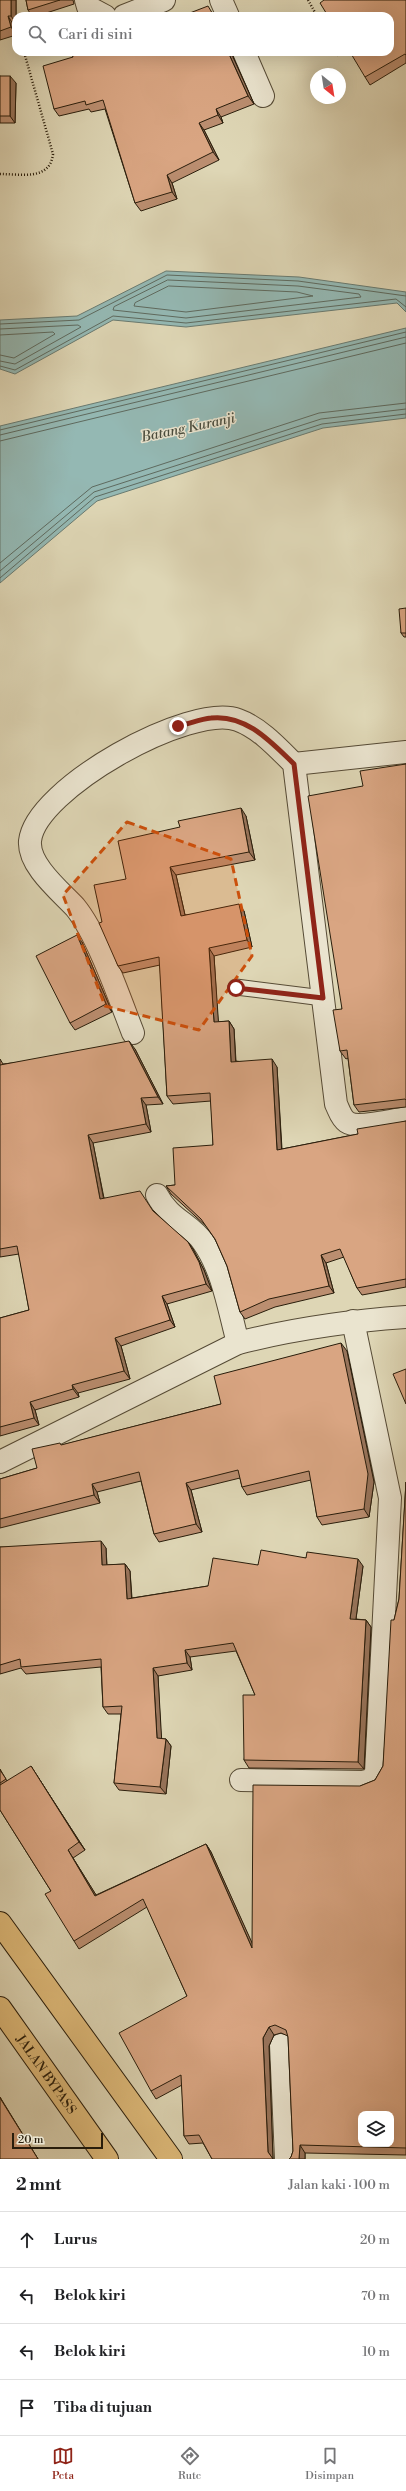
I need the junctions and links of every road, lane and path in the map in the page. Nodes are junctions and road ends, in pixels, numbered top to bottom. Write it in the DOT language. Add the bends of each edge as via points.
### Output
graph roads {
  1 [pos="86,0"];
  2 [pos="164,0"];
  3 [pos="221,0"];
  4 [pos="308,0"];
  5 [pos="97,12"];
  6 [pos="134,12"];
  7 [pos="226,12"];
  8 [pos="315,12"];
  9 [pos="25,56"];
  10 [pos="246,56"];
  11 [pos="263,96"];
  12 [pos="0,174"];
  13 [pos="406,752"];
  14 [pos="294,764"];
  15 [pos="236,988"];
  16 [pos="323,998"];
  17 [pos="133,1033"];
  18 [pos="406,1118"];
  19 [pos="156,1195"];
  20 [pos="406,1317"];
  21 [pos="353,1321"];
  22 [pos="238,1343"];
  23 [pos="0,1462"];
  24 [pos="241,1780"];
  25 [pos="0,1923"];
  26 [pos="0,2008"];
  27 [pos="281,2045"];
  28 [pos="107,2159"];
  29 [pos="171,2159"];
  30 [pos="286,2159"];
  1 -- 5 [label="street" via="88,7"];
  2 -- 6 [label="street"];
  3 -- 7 [label="street"];
  4 -- 8 [label="path"];
  9 -- 12 [label="path" via="53,154 52,161 48,168 36,175"];
  10 -- 11 [label="street"];
  13 -- 14 [label="street"];
  14 -- 16 [label="street"];
  14 -- 17 [label="street" via="268,739 237,719 211,718 178,726 125,750 60,794 39,816 30,841 35,862 76,908 96,944"];
  15 -- 16 [label="lane"];
  16 -- 18 [label="street" via="336,1104 341,1114 348,1123 358,1125"];
  19 -- 22 [label="street" via="164,1209 203,1241 218,1272"];
  20 -- 21 [label="street"];
  21 -- 22 [label="street" via="279,1332"];
  21 -- 24 [label="street" via="390,1498 376,1773 370,1780 363,1782"];
  22 -- 23 [label="street"];
  25 -- 29 [label="highway"];
  26 -- 28 [label="highway, JALAN BYPASS"];
  27 -- 30 [label="street"];
}
